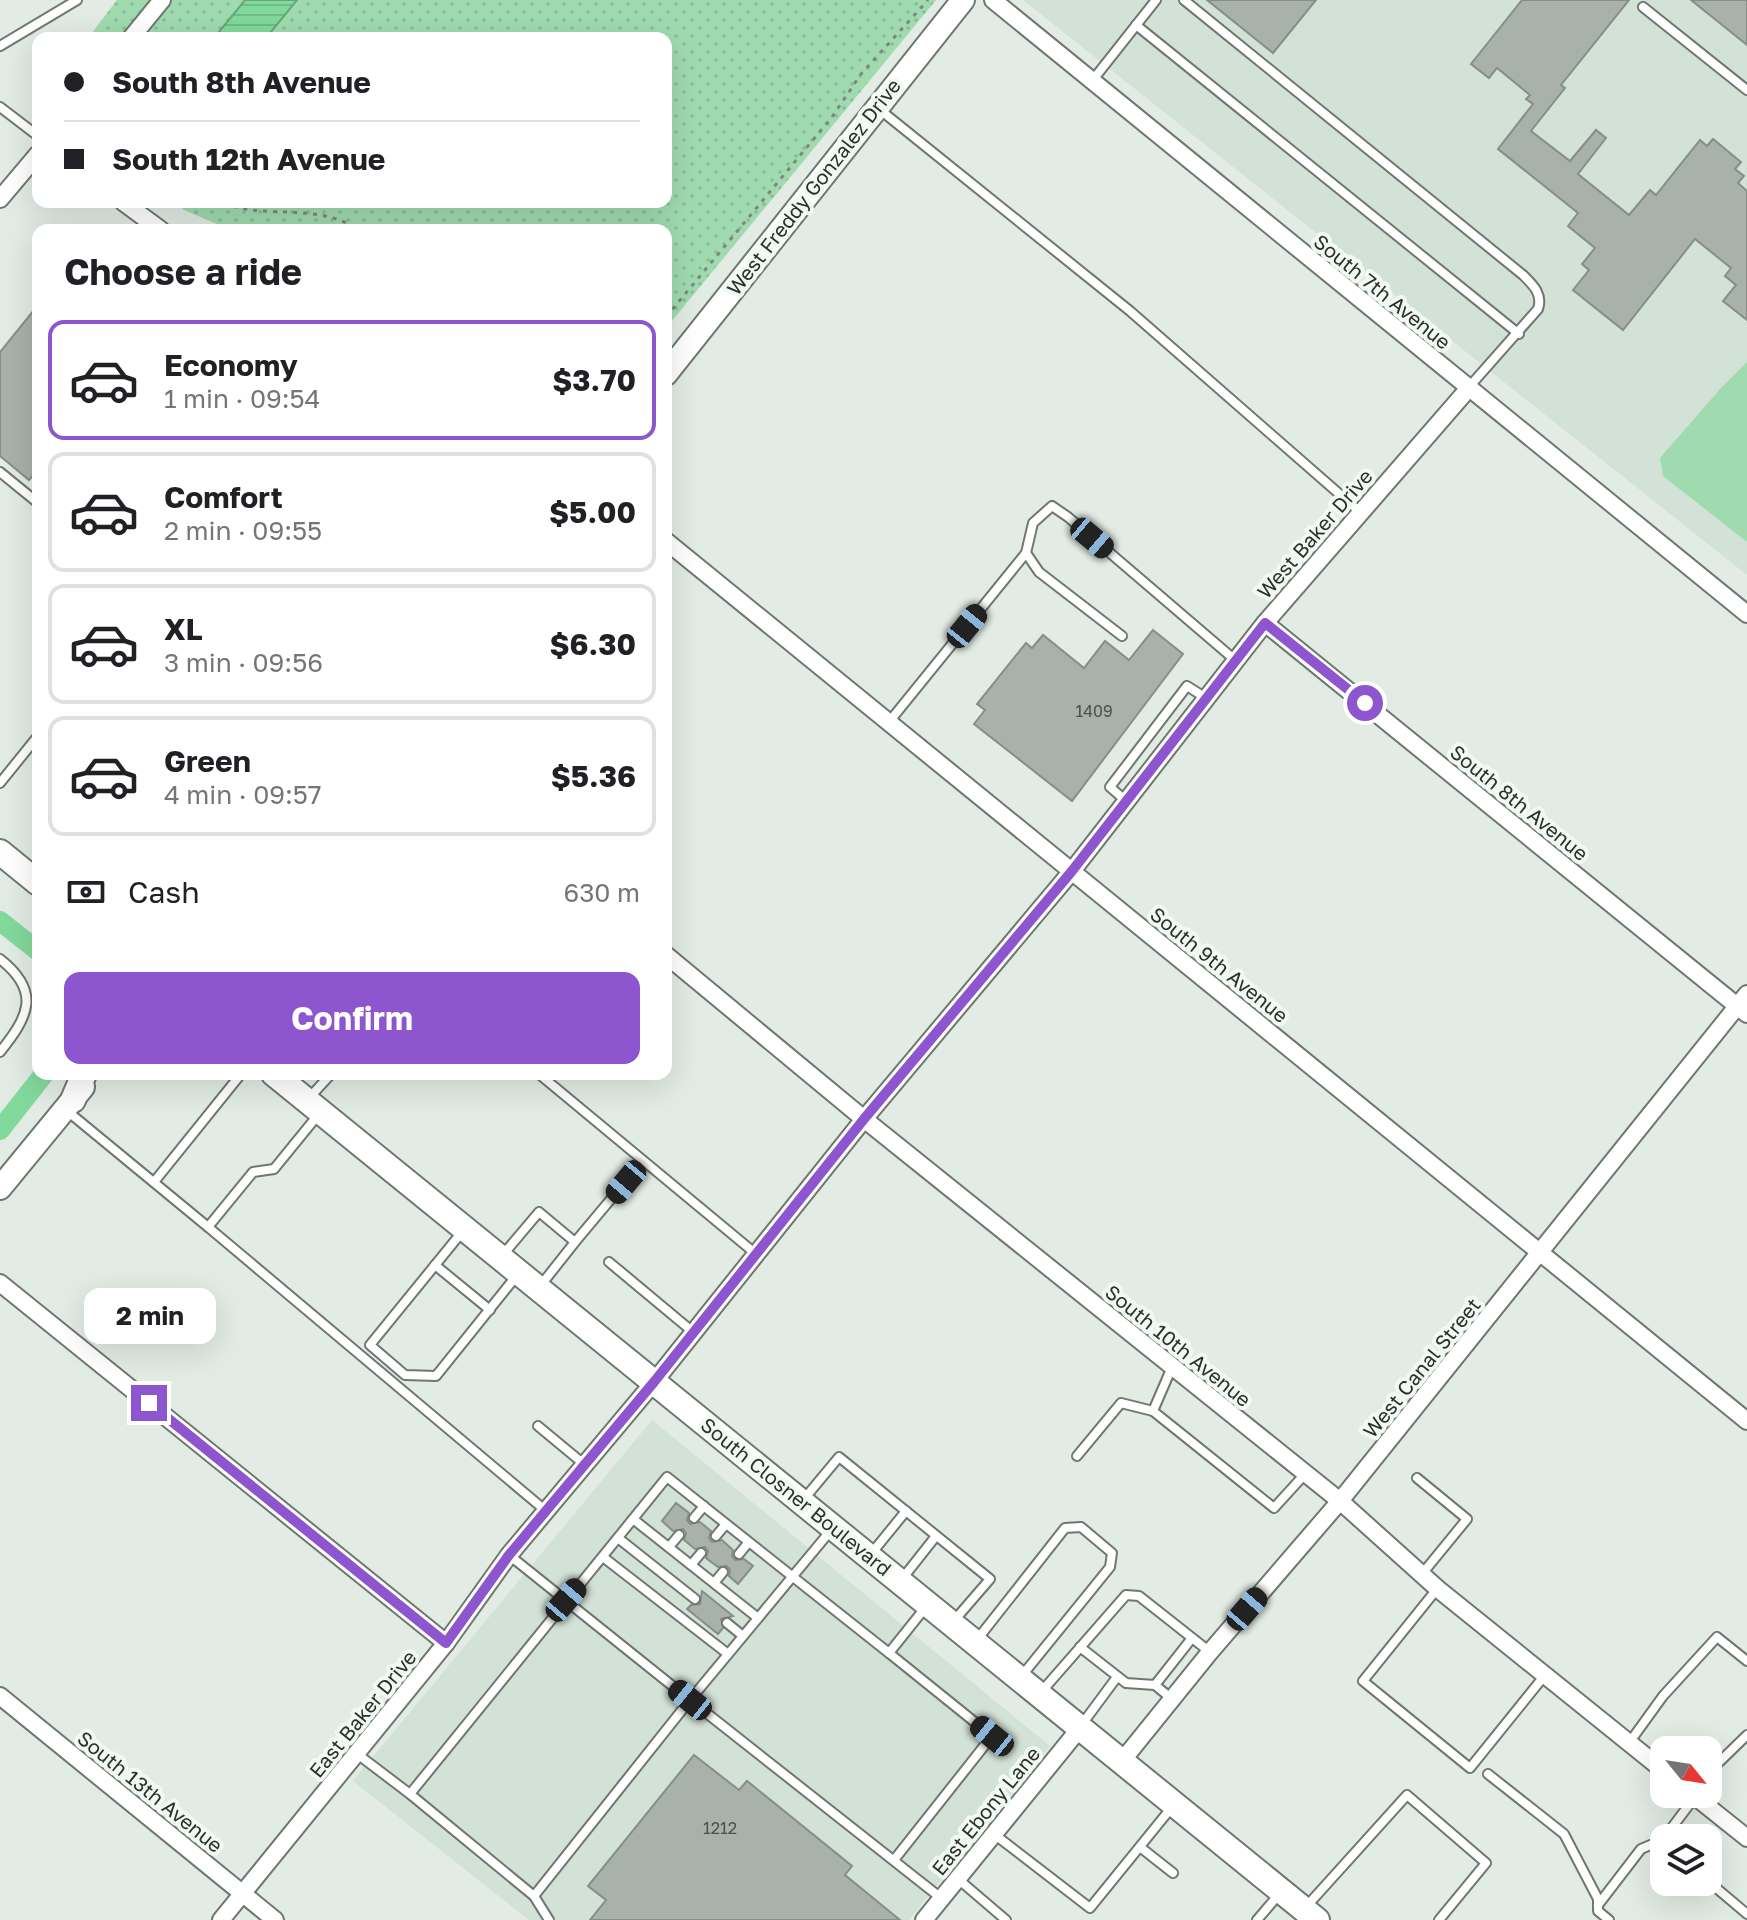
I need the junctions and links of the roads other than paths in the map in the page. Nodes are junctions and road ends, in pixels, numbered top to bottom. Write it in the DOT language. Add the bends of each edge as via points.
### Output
graph roads {
  1 [pos="77,0"];
  2 [pos="963,0"];
  3 [pos="993,0"];
  4 [pos="1156,0"];
  5 [pos="1184,0"];
  6 [pos="153,7"];
  7 [pos="1643,7"];
  8 [pos="1136,25"];
  9 [pos="135,32"];
  10 [pos="0,46"];
  11 [pos="1091,82"];
  12 [pos="1747,90"];
  13 [pos="0,107"];
  14 [pos="877,108"];
  15 [pos="32,131"];
  16 [pos="32,161"];
  17 [pos="0,199"];
  18 [pos="131,208"];
  19 [pos="153,224"];
  20 [pos="1519,334"];
  21 [pos="672,366"];
  22 [pos="1469,388"];
  23 [pos="0,472"];
  24 [pos="32,498"];
  25 [pos="1360,512"];
  26 [pos="672,546"];
  27 [pos="1026,553"];
  28 [pos="1747,614"];
  29 [pos="1265,623"];
  30 [pos="1122,636"];
  31 [pos="1236,660"];
  32 [pos="889,722"];
  33 [pos="32,743"];
  34 [pos="0,783"];
  35 [pos="0,852"];
  36 [pos="1072,871"];
  37 [pos="32,878"];
  38 [pos="0,959"];
  39 [pos="672,960"];
  40 [pos="1744,1004"];
  41 [pos="0,1052"];
  42 [pos="81,1080"];
  43 [pos="89,1080"];
  44 [pos="236,1080"];
  45 [pos="282,1080"];
  46 [pos="328,1080"];
  47 [pos="546,1080"];
  48 [pos="69,1104"];
  49 [pos="314,1106"];
  50 [pos="864,1119"];
  51 [pos="642,1162"];
  52 [pos="154,1182"];
  53 [pos="2,1183"];
  54 [pos="208,1227"];
  55 [pos="465,1228"];
  56 [pos="575,1242"];
  57 [pos="1542,1251"];
  58 [pos="756,1254"];
  59 [pos="609,1262"];
  60 [pos="435,1265"];
  61 [pos="510,1265"];
  62 [pos="0,1283"];
  63 [pos="538,1288"];
  64 [pos="490,1310"];
  65 [pos="694,1332"];
  66 [pos="1172,1367"];
  67 [pos="654,1382"];
  68 [pos="1153,1411"];
  69 [pos="1747,1421"];
  70 [pos="538,1426"];
  71 [pos="1077,1456"];
  72 [pos="585,1465"];
  73 [pos="1305,1474"];
  74 [pos="1417,1478"];
  75 [pos="1340,1501"];
  76 [pos="802,1502"];
  77 [pos="704,1506"];
  78 [pos="546,1511"];
  79 [pos="906,1511"];
  80 [pos="694,1518"];
  81 [pos="633,1519"];
  82 [pos="726,1524"];
  83 [pos="833,1527"];
  84 [pos="679,1535"];
  85 [pos="716,1536"];
  86 [pos="936,1536"];
  87 [pos="618,1538"];
  88 [pos="748,1543"];
  89 [pos="669,1547"];
  90 [pos="701,1553"];
  91 [pos="739,1554"];
  92 [pos="509,1555"];
  93 [pos="603,1557"];
  94 [pos="869,1557"];
  95 [pos="691,1565"];
  96 [pos="723,1572"];
  97 [pos="1422,1574"];
  98 [pos="792,1577"];
  99 [pos="900,1581"];
  100 [pos="714,1583"];
  101 [pos="1438,1589"];
  102 [pos="695,1599"];
  103 [pos="566,1600"];
  104 [pos="928,1604"];
  105 [pos="758,1618"];
  106 [pos="727,1623"];
  107 [pos="952,1624"];
  108 [pos="743,1636"];
  109 [pos="1192,1638"];
  110 [pos="975,1642"];
  111 [pos="446,1643"];
  112 [pos="1080,1647"];
  113 [pos="1210,1652"];
  114 [pos="889,1653"];
  115 [pos="728,1654"];
  116 [pos="1747,1661"];
  117 [pos="1545,1675"];
  118 [pos="1117,1677"];
  119 [pos="1019,1678"];
  120 [pos="1155,1685"];
  121 [pos="1039,1695"];
  122 [pos="0,1696"];
  123 [pos="1172,1699"];
  124 [pos="690,1700"];
  125 [pos="1080,1728"];
  126 [pos="1747,1735"];
  127 [pos="1629,1743"];
  128 [pos="356,1753"];
  129 [pos="1722,1759"];
  130 [pos="1650,1760"];
  131 [pos="1122,1761"];
  132 [pos="1488,1774"];
  133 [pos="410,1794"];
  134 [pos="1174,1804"];
  135 [pos="1710,1808"];
  136 [pos="994,1834"];
  137 [pos="1747,1838"];
  138 [pos="1650,1846"];
  139 [pos="1140,1847"];
  140 [pos="894,1860"];
  141 [pos="1173,1873"];
  142 [pos="958,1879"];
  143 [pos="1281,1891"];
  144 [pos="243,1893"];
  145 [pos="1722,1893"];
  146 [pos="534,1896"];
  147 [pos="942,1898"];
  148 [pos="1598,1905"];
  149 [pos="1310,1914"];
  150 [pos="1747,1914"];
  151 [pos="221,1920"];
  152 [pos="275,1920"];
  153 [pos="549,1920"];
  154 [pos="924,1920"];
  155 [pos="1006,1920"];
  156 [pos="1257,1920"];
  157 [pos="1439,1920"];
  158 [pos="1609,1920"];
  1 -- 10 [label="lane"];
  2 -- 14 [label="main road, West Freddy Gonzalez Drive"];
  3 -- 11 [label="street, South 7th Avenue"];
  4 -- 8 [label="lane"];
  5 -- 20 [label="lane" via="1523,275 1541,302"];
  6 -- 9 [label="street"];
  7 -- 12 [label="lane"];
  8 -- 11 [label="lane"];
  8 -- 20 [label="lane"];
  11 -- 22 [label="street, South 7th Avenue"];
  13 -- 15 [label="lane"];
  14 -- 21 [label="main road, West Freddy Gonzalez Drive"];
  14 -- 25 [label="lane" via="1130,311"];
  16 -- 17 [label="street"];
  18 -- 19 [label="street"];
  20 -- 22 [label="lane"];
  22 -- 25 [label="street, West Baker Drive"];
  22 -- 28 [label="street, South 7th Avenue"];
  23 -- 24 [label="lane"];
  25 -- 29 [label="street, West Baker Drive"];
  26 -- 32 [label="street, South 9th Avenue"];
  27 -- 30 [label="lane" via="1039,572"];
  27 -- 31 [label="lane" via="1033,523 1052,506"];
  27 -- 32 [label="lane"];
  29 -- 31 [label="street, West Baker Drive"];
  29 -- 40 [label="street, South 8th Avenue"];
  31 -- 36 [label="street, West Baker Drive"];
  32 -- 36 [label="street, South 9th Avenue"];
  33 -- 34 [label="lane"];
  35 -- 37 [label="main road"];
  36 -- 50 [label="street, West Baker Drive"];
  36 -- 57 [label="street, South 9th Avenue"];
  38 -- 41 [label="lane" via="16,972 27,997 22,1025"];
  39 -- 50 [label="street, South 10th Avenue"];
  40 -- 57 [label="street, West Canal Street"];
  42 -- 48 [label="main road"];
  43 -- 48 [label="main road"];
  44 -- 52 [label="lane"];
  45 -- 49 [label="main road, South Closner Boulevard"];
  46 -- 49 [label="lane"];
  47 -- 51 [label="lane"];
  48 -- 52 [label="lane"];
  48 -- 53 [label="main road"];
  49 -- 54 [label="lane" via="274,1169 253,1172"];
  49 -- 55 [label="main road, South Closner Boulevard"];
  50 -- 58 [label="street, West Baker Drive"];
  50 -- 66 [label="street, South 10th Avenue"];
  51 -- 56 [label="lane"];
  51 -- 58 [label="lane"];
  52 -- 54 [label="lane"];
  54 -- 78 [label="lane"];
  55 -- 60 [label="lane"];
  55 -- 61 [label="main road, South Closner Boulevard"];
  56 -- 61 [label="lane" via="539,1212"];
  56 -- 63 [label="lane"];
  57 -- 69 [label="street, South 9th Avenue"];
  57 -- 75 [label="street, West Canal Street"];
  58 -- 65 [label="street, West Baker Drive"];
  59 -- 65 [label="lane"];
  60 -- 64 [label="lane"];
  60 -- 64 [label="lane" via="370,1345 405,1375 436,1376"];
  61 -- 63 [label="main road, South Closner Boulevard"];
  61 -- 64 [label="lane"];
  62 -- 111 [label="street"];
  63 -- 67 [label="main road, South Closner Boulevard"];
  65 -- 67 [label="street, West Baker Drive"];
  66 -- 68 [label="lane"];
  66 -- 73 [label="street, South 10th Avenue"];
  67 -- 72 [label="street, East Baker Drive"];
  67 -- 76 [label="main road, South Closner Boulevard"];
  68 -- 71 [label="lane" via="1121,1403"];
  68 -- 73 [label="lane" via="1274,1508"];
  70 -- 72 [label="lane"];
  72 -- 78 [label="street, East Baker Drive"];
  73 -- 75 [label="street, South 10th Avenue"];
  74 -- 97 [label="lane" via="1467,1519"];
  75 -- 97 [label="street, South 10th Avenue"];
  75 -- 113 [label="street, West Canal Street"];
  76 -- 79 [label="lane" via="839,1457"];
  76 -- 83 [label="main road, South Closner Boulevard"];
  77 -- 80 [label="lane"];
  77 -- 81 [label="lane" via="667,1477"];
  77 -- 82 [label="lane"];
  78 -- 92 [label="street, East Baker Drive"];
  79 -- 86 [label="lane"];
  79 -- 94 [label="lane"];
  81 -- 87 [label="lane"];
  81 -- 89 [label="lane"];
  82 -- 85 [label="lane"];
  82 -- 88 [label="lane"];
  83 -- 94 [label="main road, South Closner Boulevard"];
  83 -- 98 [label="lane"];
  84 -- 89 [label="lane"];
  86 -- 99 [label="lane"];
  86 -- 107 [label="lane" via="990,1579"];
  87 -- 93 [label="lane"];
  87 -- 102 [label="lane"];
  88 -- 91 [label="lane"];
  88 -- 98 [label="lane"];
  89 -- 95 [label="lane"];
  90 -- 95 [label="lane"];
  92 -- 103 [label="lane"];
  92 -- 111 [label="street, East Baker Drive"];
  93 -- 103 [label="lane"];
  93 -- 115 [label="lane"];
  94 -- 99 [label="main road, South Closner Boulevard"];
  95 -- 100 [label="lane"];
  96 -- 100 [label="lane"];
  97 -- 101 [label="street, South 10th Avenue"];
  98 -- 105 [label="lane"];
  98 -- 114 [label="lane"];
  99 -- 104 [label="main road, South Closner Boulevard"];
  100 -- 105 [label="lane"];
  101 -- 117 [label="street, South 10th Avenue"];
  101 -- 117 [label="lane" via="1363,1681 1470,1768"];
  103 -- 124 [label="lane"];
  103 -- 133 [label="lane"];
  104 -- 107 [label="main road, South Closner Boulevard"];
  104 -- 114 [label="lane"];
  105 -- 108 [label="lane"];
  106 -- 108 [label="lane"];
  107 -- 110 [label="main road, South Closner Boulevard"];
  108 -- 115 [label="lane"];
  109 -- 112 [label="lane" via="1132,1594"];
  109 -- 113 [label="lane"];
  109 -- 120 [label="lane"];
  110 -- 119 [label="main road, South Closner Boulevard"];
  110 -- 119 [label="lane" via="1065,1528 1081,1527 1112,1553 1110,1567"];
  111 -- 128 [label="street, East Baker Drive"];
  112 -- 118 [label="lane"];
  112 -- 121 [label="lane"];
  113 -- 123 [label="street, West Canal Street"];
  114 -- 140 [label="lane" via="992,1736"];
  115 -- 124 [label="lane"];
  116 -- 127 [label="lane" via="1717,1637"];
  117 -- 127 [label="street, South 10th Avenue"];
  118 -- 120 [label="lane" via="1126,1683"];
  118 -- 125 [label="lane"];
  119 -- 121 [label="main road, South Closner Boulevard"];
  120 -- 123 [label="lane"];
  121 -- 125 [label="main road, South Closner Boulevard"];
  122 -- 144 [label="street, South 13th Avenue"];
  123 -- 131 [label="street, West Canal Street"];
  124 -- 140 [label="lane"];
  124 -- 146 [label="lane"];
  125 -- 131 [label="main road, South Closner Boulevard"];
  125 -- 136 [label="street, East Ebony Lane"];
  126 -- 129 [label="lane"];
  127 -- 130 [label="street, South 10th Avenue"];
  128 -- 133 [label="lane"];
  128 -- 144 [label="street, East Baker Drive"];
  131 -- 134 [label="main road, South Closner Boulevard"];
  132 -- 148 [label="lane" via="1564,1834"];
  133 -- 146 [label="lane"];
  134 -- 139 [label="lane"];
  134 -- 143 [label="main road, South Closner Boulevard"];
  135 -- 137 [label="street"];
  136 -- 139 [label="lane" via="1090,1908"];
  136 -- 142 [label="street, East Ebony Lane"];
  138 -- 148 [label="lane" via="1641,1849"];
  139 -- 141 [label="lane"];
  140 -- 147 [label="lane"];
  142 -- 147 [label="street, East Ebony Lane"];
  142 -- 155 [label="lane"];
  143 -- 149 [label="main road, South Closner Boulevard"];
  143 -- 156 [label="lane"];
  144 -- 151 [label="street, East Baker Drive"];
  144 -- 152 [label="street, South 13th Avenue"];
  145 -- 150 [label="lane"];
  146 -- 153 [label="lane"];
  147 -- 154 [label="street, East Ebony Lane"];
  148 -- 158 [label="lane"];
  149 -- 157 [label="lane" via="1407,1795 1486,1863"];
}
